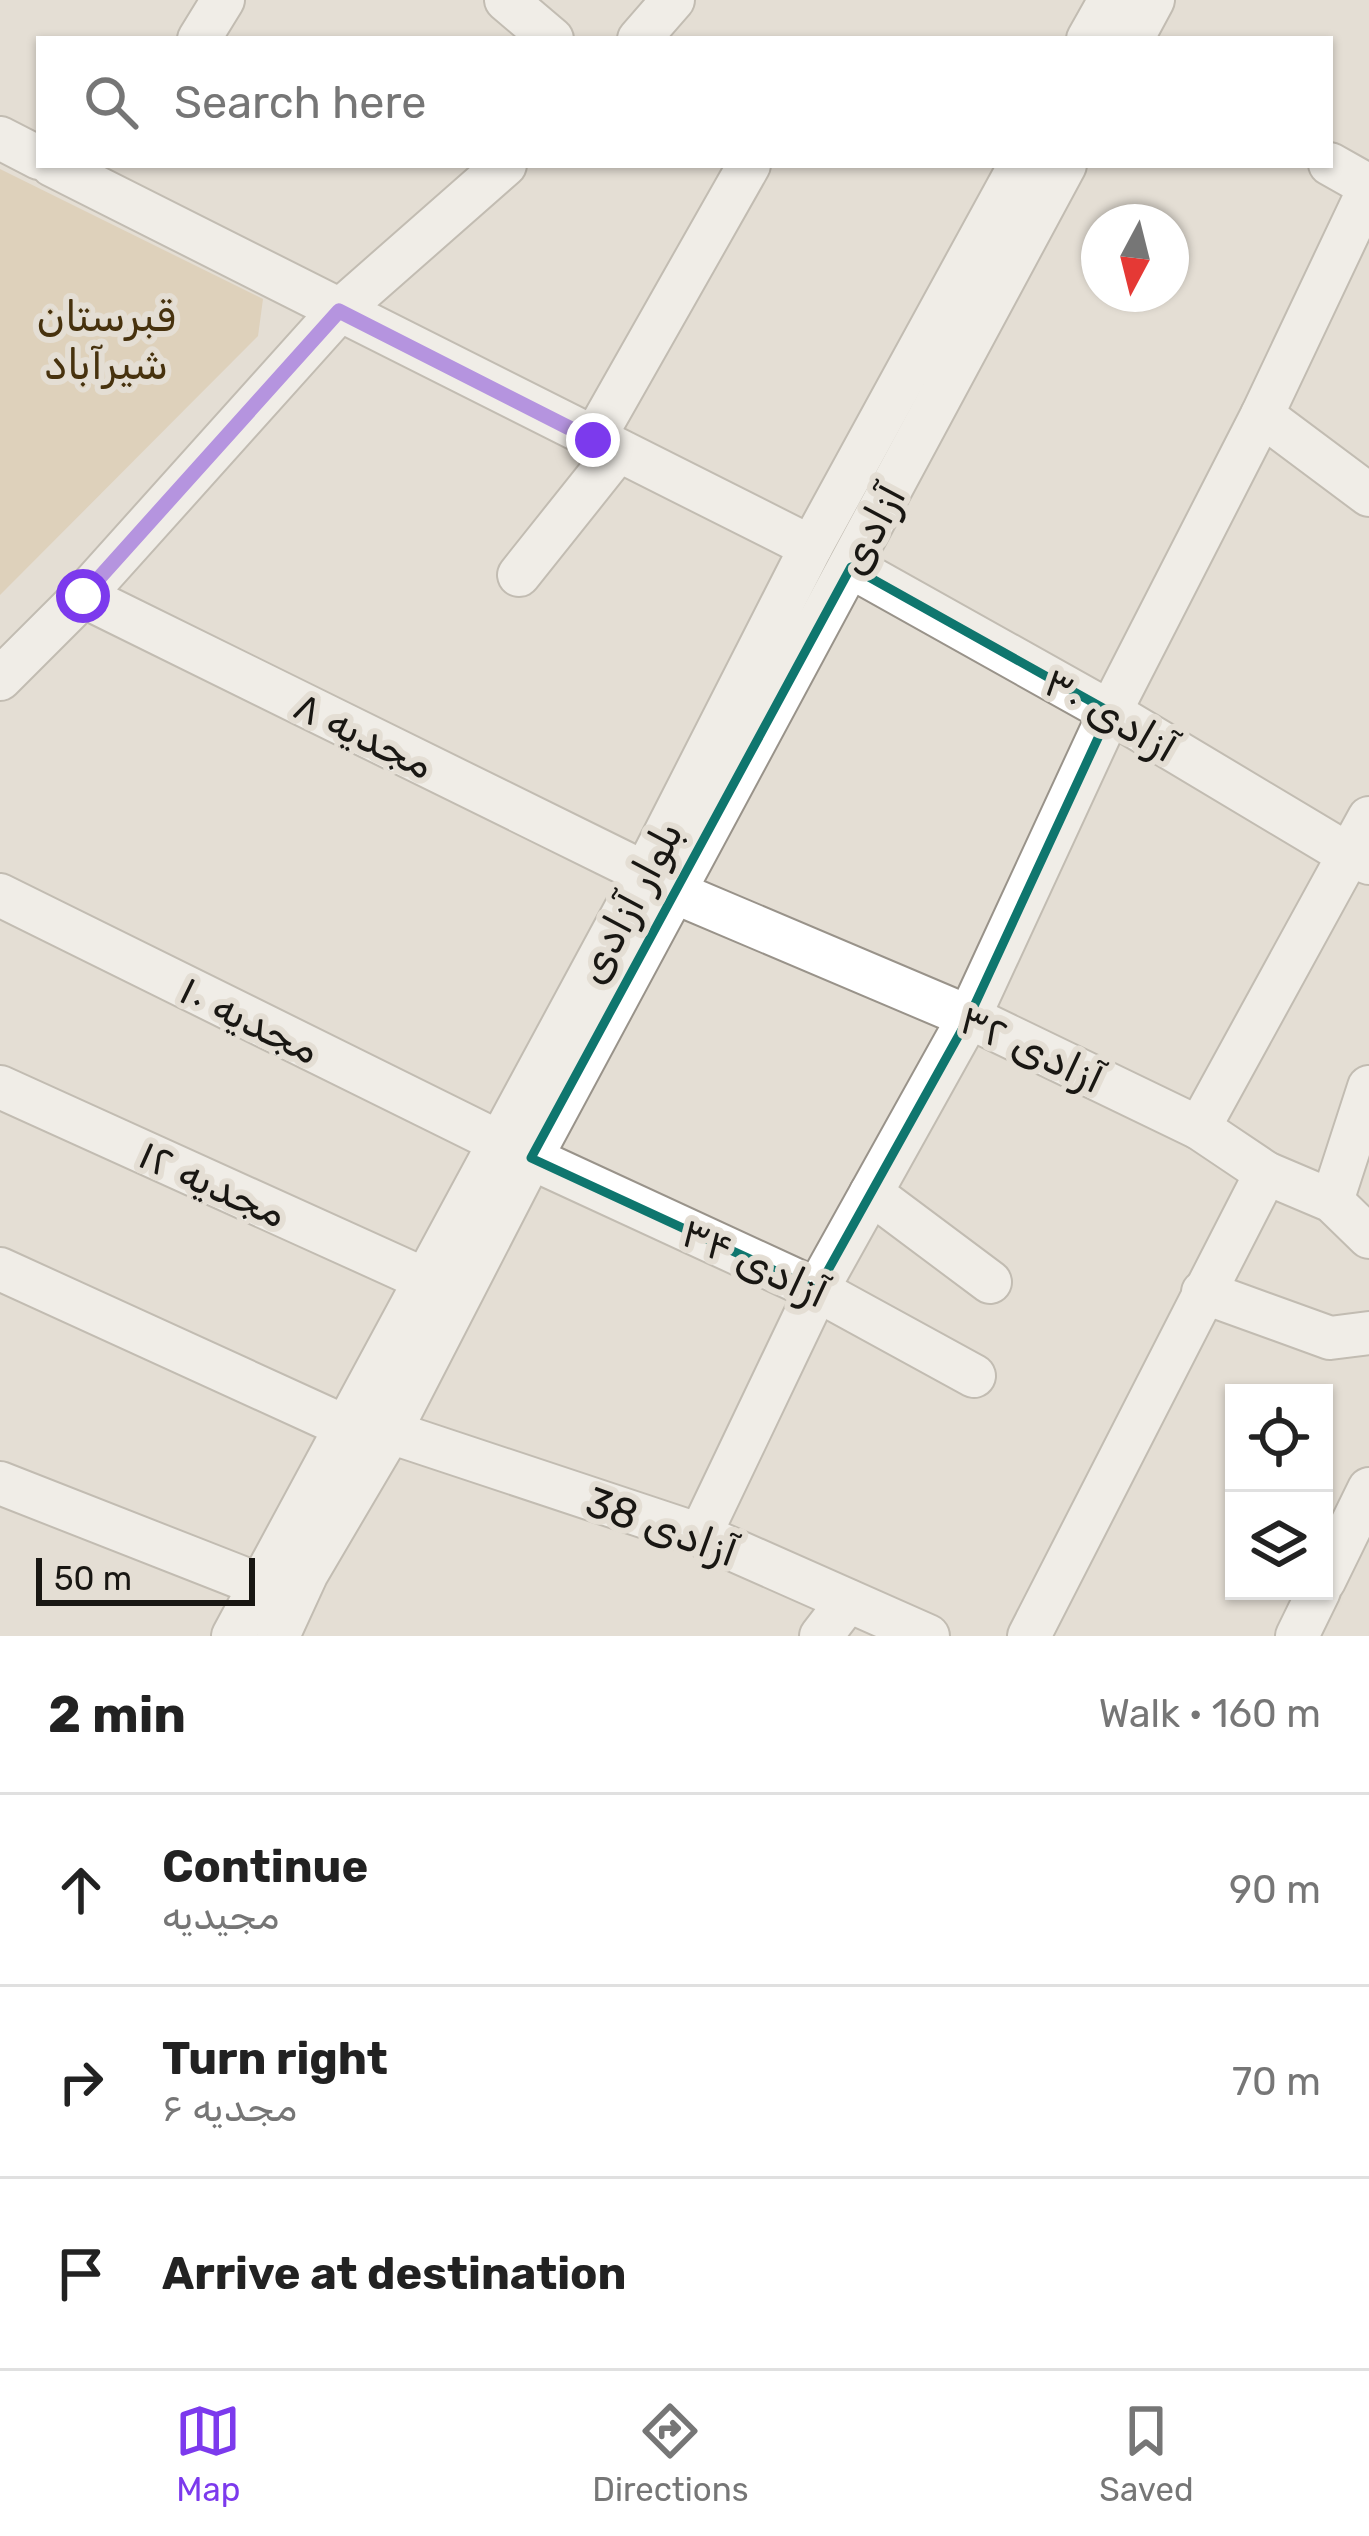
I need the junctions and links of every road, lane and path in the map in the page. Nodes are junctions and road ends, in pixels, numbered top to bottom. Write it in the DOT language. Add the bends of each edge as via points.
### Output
graph roads {
  1 [pos="223,0"];
  2 [pos="506,0"];
  3 [pos="673,0"];
  4 [pos="1110,0"];
  5 [pos="1154,0"];
  6 [pos="201,36"];
  7 [pos="548,36"];
  8 [pos="642,36"];
  9 [pos="1090,36"];
  10 [pos="1134,36"];
  11 [pos="0,138"];
  12 [pos="36,156"];
  13 [pos="1333,166"];
  14 [pos="66,168"];
  15 [pos="502,168"];
  16 [pos="747,168"];
  17 [pos="1018,168"];
  18 [pos="1063,168"];
  19 [pos="111,178"];
  20 [pos="1369,188"];
  21 [pos="994,255"];
  22 [pos="339,311"];
  23 [pos="1262,415"];
  24 [pos="605,446"];
  25 [pos="1369,495"];
  26 [pos="811,547"];
  27 [pos="851,568"];
  28 [pos="519,575"];
  29 [pos="83,596"];
  30 [pos="0,679"];
  31 [pos="1110,712"];
  32 [pos="1362,845"];
  33 [pos="660,882"];
  34 [pos="0,896"];
  35 [pos="969,1017"];
  36 [pos="0,1087"];
  37 [pos="1369,1087"];
  38 [pos="1199,1128"];
  39 [pos="515,1150"];
  40 [pos="1266,1173"];
  41 [pos="871,1193"];
  42 [pos="1332,1201"];
  43 [pos="1369,1237"];
  44 [pos="0,1269"];
  45 [pos="426,1280"];
  46 [pos="990,1282"];
  47 [pos="817,1290"];
  48 [pos="1203,1292"];
  49 [pos="1369,1333"];
  50 [pos="974,1376"];
  51 [pos="346,1427"];
  52 [pos="390,1432"];
  53 [pos="0,1483"];
  54 [pos="1369,1489"];
  55 [pos="700,1535"];
  56 [pos="1333,1563"];
  57 [pos="260,1586"];
  58 [pos="1315,1600"];
  59 [pos="848,1601"];
  60 [pos="233,1636"];
  61 [pos="278,1636"];
  62 [pos="820,1636"];
  63 [pos="928,1636"];
  64 [pos="1029,1636"];
  65 [pos="1297,1636"];
  1 -- 6 [label="street"];
  2 -- 7 [label="street"];
  3 -- 8 [label="street"];
  4 -- 9 [label="street"];
  5 -- 10 [label="street"];
  11 -- 12 [label="street"];
  13 -- 20 [label="street"];
  14 -- 19 [label="street"];
  15 -- 22 [label="street"];
  16 -- 24 [label="street"];
  17 -- 21 [label="street, بلوار آزادی"];
  18 -- 21 [label="street, آزادی"];
  19 -- 22 [label="street"];
  20 -- 23 [label="street"];
  21 -- 26 [label="street, بلوار آزادی"];
  21 -- 27 [label="street, آزادی"];
  22 -- 24 [label="street"];
  22 -- 29 [label="street"];
  23 -- 25 [label="street"];
  23 -- 31 [label="street"];
  24 -- 26 [label="street"];
  24 -- 28 [label="street"];
  26 -- 33 [label="street, بلوار آزادی"];
  27 -- 31 [label="street, آزادی ۳۰"];
  27 -- 33 [label="street, آزادی"];
  29 -- 30 [label="street"];
  29 -- 33 [label="street, مجدیه ۸"];
  31 -- 32 [label="street, آزادی ۳۰"];
  31 -- 35 [label="street"];
  32 -- 38 [label="street"];
  33 -- 35 [label="street, آزادی ۳۲"];
  33 -- 39 [label="street, بلوار آزادی"];
  34 -- 39 [label="street, مجدیه ۱۰"];
  35 -- 38 [label="street, آزادی ۳۲"];
  35 -- 41 [label="street"];
  36 -- 45 [label="street, مجدیه ۱۲"];
  37 -- 42 [label="street"];
  38 -- 40 [label="street, آزادی ۳۲"];
  39 -- 45 [label="street, بلوار آزادی"];
  39 -- 47 [label="street, آزادی ۳۴"];
  39 -- 52 [label="street, بلوار آزادی"];
  40 -- 42 [label="street, آزادی ۳۲"];
  40 -- 48 [label="street"];
  41 -- 46 [label="street"];
  41 -- 47 [label="street"];
  42 -- 43 [label="street, آزادی ۳۲"];
  44 -- 51 [label="street, آزادی 38"];
  45 -- 51 [label="street, بلوار آزادی"];
  47 -- 50 [label="street, آزادی ۳۴"];
  47 -- 55 [label="street"];
  48 -- 49 [label="street" via="1330,1338"];
  48 -- 64 [label="street"];
  51 -- 52 [label="street, آزادی 38"];
  51 -- 57 [label="street, بلوار آزادی"];
  52 -- 55 [label="street, آزادی 38"];
  52 -- 61 [label="street, بلوار آزادی"];
  53 -- 57 [label="street"];
  54 -- 56 [label="street"];
  55 -- 59 [label="street, آزادی 38"];
  57 -- 60 [label="street, بلوار آزادی"];
  58 -- 65 [label="street"];
  59 -- 62 [label="street"];
  59 -- 63 [label="street, آزادی 38"];
}
